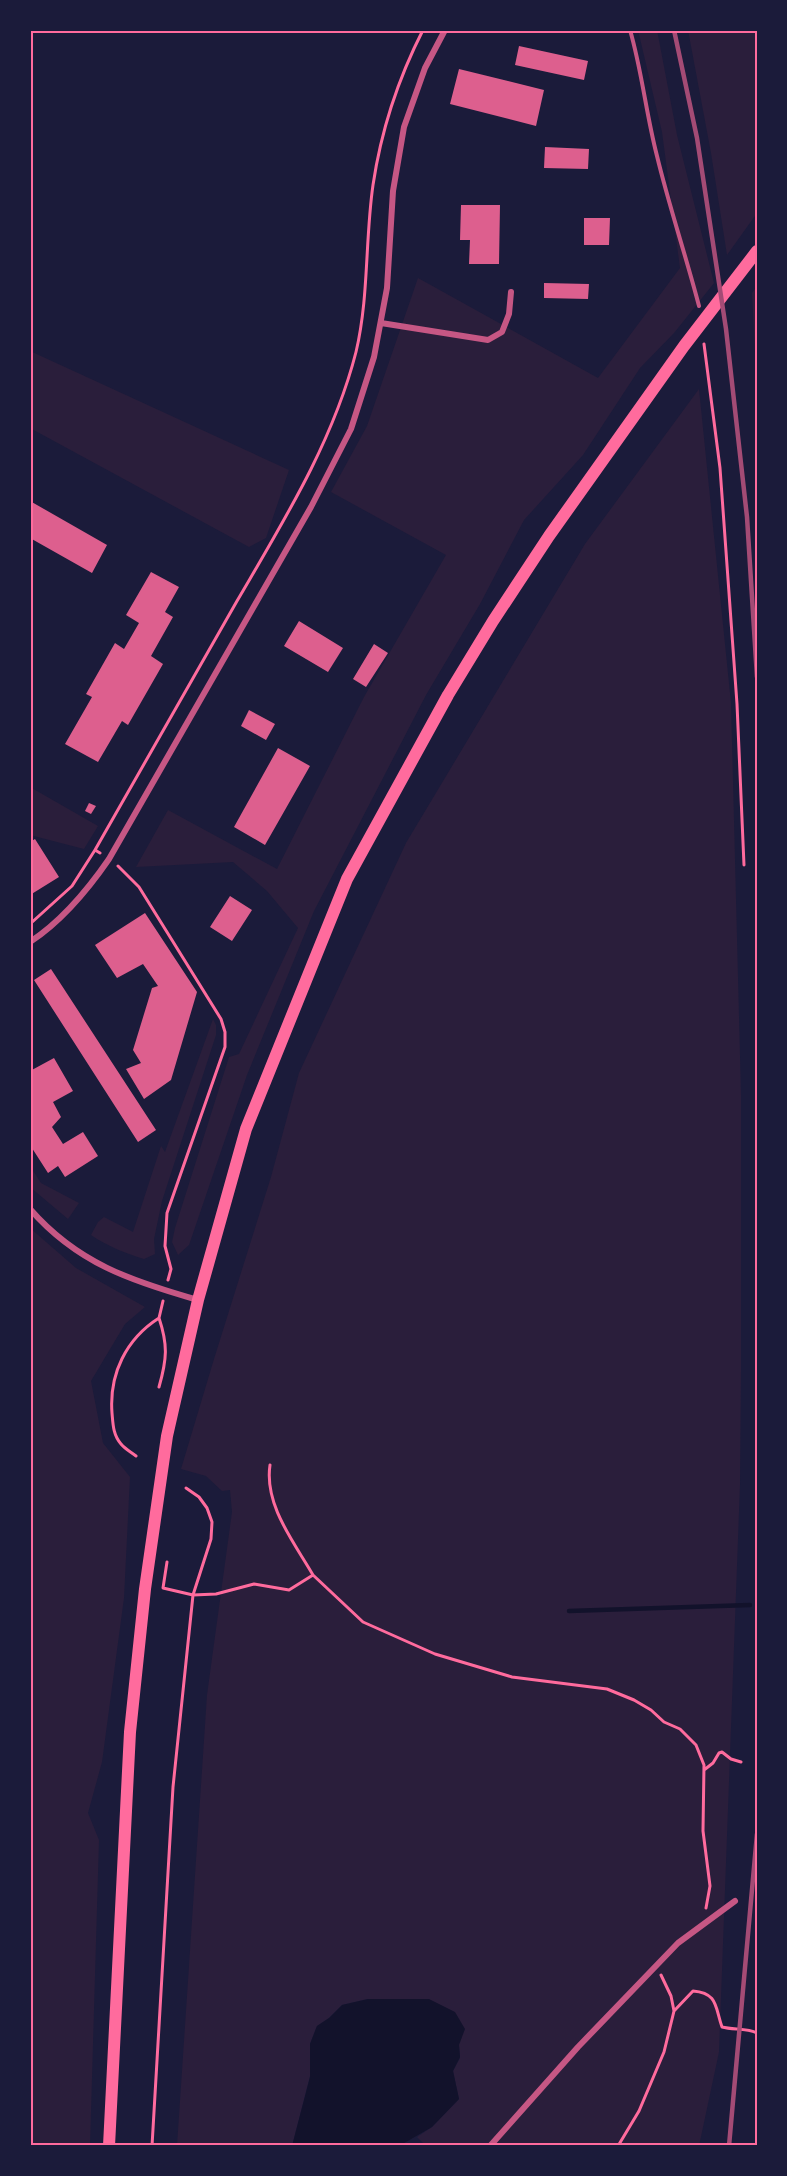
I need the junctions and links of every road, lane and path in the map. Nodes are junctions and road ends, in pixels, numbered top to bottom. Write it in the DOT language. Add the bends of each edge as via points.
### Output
graph roads {
  1 [pos="423,30"];
  2 [pos="445,30"];
  3 [pos="630,30"];
  4 [pos="756,252"];
  5 [pos="511,292"];
  6 [pos="699,306"];
  7 [pos="381,323"];
  8 [pos="703,341"];
  9 [pos="94,849"];
  10 [pos="109,859"];
  11 [pos="744,865"];
  12 [pos="30,924"];
  13 [pos="30,942"];
  14 [pos="30,1209"];
  15 [pos="166,1291"];
  16 [pos="198,1300"];
  17 [pos="159,1318"];
  18 [pos="159,1387"];
  19 [pos="135,1456"];
  20 [pos="270,1465"];
  21 [pos="186,1488"];
  22 [pos="167,1562"];
  23 [pos="313,1575"];
  24 [pos="193,1595"];
  25 [pos="741,1762"];
  26 [pos="704,1770"];
  27 [pos="735,1901"];
  28 [pos="699,1927"];
  29 [pos="657,1965"];
  30 [pos="674,2011"];
  31 [pos="757,2033"];
  32 [pos="109,2146"];
  33 [pos="152,2146"];
  34 [pos="490,2146"];
  35 [pos="618,2146"];
  1 -- 9 [label="path" via="386,120 373,186 367,284 356,351 334,418 296,498"];
  2 -- 7 [label="street" via="425,68 404,127 393,191"];
  3 -- 6 [label="lane" via="656,155"];
  4 -- 16 [label="highway" via="684,346 493,621 346,879 246,1128"];
  5 -- 7 [label="street" via="510,314 502,332 488,340"];
  7 -- 10 [label="street" via="351,429 311,507"];
  8 -- 11 [label="path" via="720,468"];
  9 -- 10 [label="path"];
  9 -- 12 [label="path" via="72,886"];
  10 -- 13 [label="street" via="50,929"];
  10 -- 15 [label="path" via="139,887 221,1019 225,1032 225,1047 167,1213 165,1246 171,1269"];
  14 -- 15 [label="street" via="67,1245 101,1266"];
  15 -- 16 [label="street"];
  15 -- 17 [label="path"];
  16 -- 32 [label="highway" via="167,1436 133,1699"];
  17 -- 18 [label="path" via="167,1360"];
  17 -- 19 [label="path" via="145,1327 127,1348 114,1376 114,1431 121,1444"];
  20 -- 23 [label="path" via="269,1491 274,1506"];
  21 -- 24 [label="path" via="199,1497 212,1522 211,1539"];
  22 -- 24 [label="path" via="163,1588"];
  23 -- 24 [label="path" via="289,1590 254,1584 216,1594"];
  23 -- 26 [label="path" via="363,1622 435,1654 512,1677 607,1689 634,1700 680,1729 696,1745"];
  24 -- 33 [label="path" via="173,1787"];
  25 -- 26 [label="path" via="722,1752"];
  26 -- 28 [label="path" via="703,1831 710,1886"];
  27 -- 28 [label="street"];
  28 -- 29 [label="street"];
  29 -- 30 [label="path"];
  29 -- 34 [label="street"];
  30 -- 31 [label="path" via="693,1990 702,1992 714,2001 722,2027"];
  30 -- 35 [label="path" via="664,2052 639,2111"];
}
